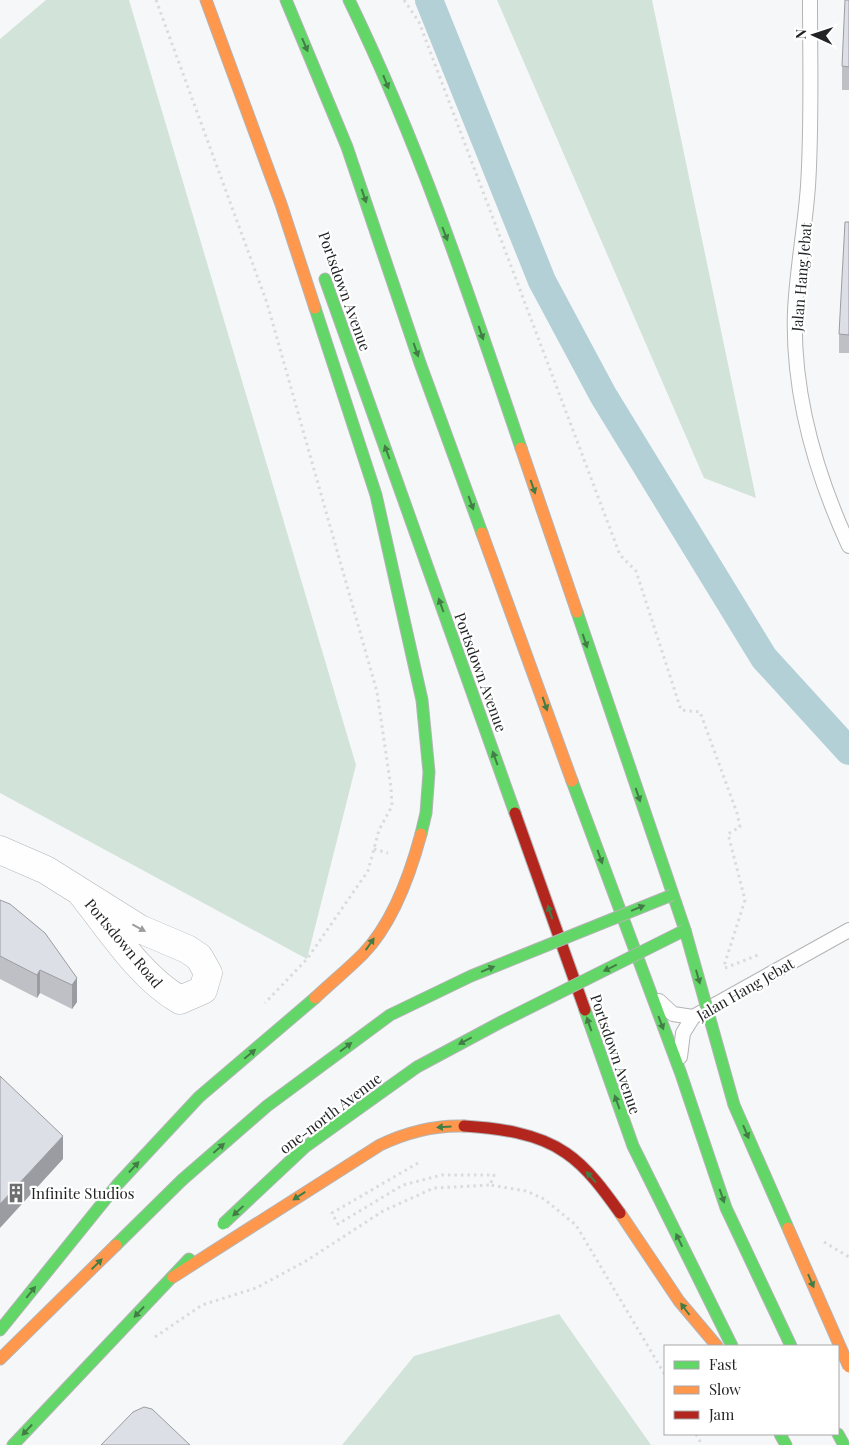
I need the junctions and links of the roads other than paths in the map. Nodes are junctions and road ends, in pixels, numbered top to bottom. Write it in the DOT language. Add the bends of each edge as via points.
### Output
graph roads {
  1 [pos="206,0"];
  2 [pos="286,0"];
  3 [pos="349,0"];
  4 [pos="810,0"];
  5 [pos="323,272"];
  6 [pos="849,546"];
  7 [pos="0,850"];
  8 [pos="82,894"];
  9 [pos="672,895"];
  10 [pos="685,930"];
  11 [pos="849,930"];
  12 [pos="647,987"];
  13 [pos="693,1017"];
  14 [pos="681,1074"];
  15 [pos="172,1277"];
  16 [pos="0,1330"];
  17 [pos="716,1345"];
  18 [pos="732,1345"];
  19 [pos="791,1345"];
  20 [pos="839,1345"];
  21 [pos="839,1345"];
  22 [pos="0,1359"];
  23 [pos="849,1368"];
  24 [pos="13,1445"];
  16 -- 1 [label="main road, one-way" via="117,1185 199,1097 364,953 388,919 413,865 426,813 429,772 422,700 376,494 281,204"];
  2 -- 12 [label="main road, one-way" via="347,147 420,363"];
  3 -- 9 [label="main road, one-way" via="402,122 466,287"];
  4 -- 6 [label="lane, Jalan Hang Jebat" via="809,160 795,311 796,362 812,448 827,496"];
  18 -- 5 [label="main road, Portsdown Avenue, one-way" via="632,1146"];
  7 -- 8 [label="street, Portsdown Road" via="46,870"];
  9 -- 10 [label="main road"];
  22 -- 9 [label="main road, one-way, bridge" via="182,1180 267,1106 390,1015 470,976"];
  10 -- 15 [label="main road, one-north Avenue, one-way, bridge" via="417,1067 305,1147"];
  10 -- 20 [label="main road, one-way, bridge" via="734,1105"];
  11 -- 13 [label="lane, Jalan Hang Jebat"];
  12 -- 13 [label="lane" via="673,1014"];
  12 -- 14 [label="main road, one-way"];
  13 -- 14 [label="lane, Jalan Hang Jebat" via="683,1033"];
  14 -- 19 [label="main road, one-way" via="726,1208"];
  17 -- 15 [label="main road, one-way" via="663,1280 636,1234 572,1156 540,1139 472,1124 428,1128 376,1146"];
  15 -- 24 [label="main road, one-north Avenue, one-way"];
  21 -- 23 [label="main road, one-way, bridge"];
}
